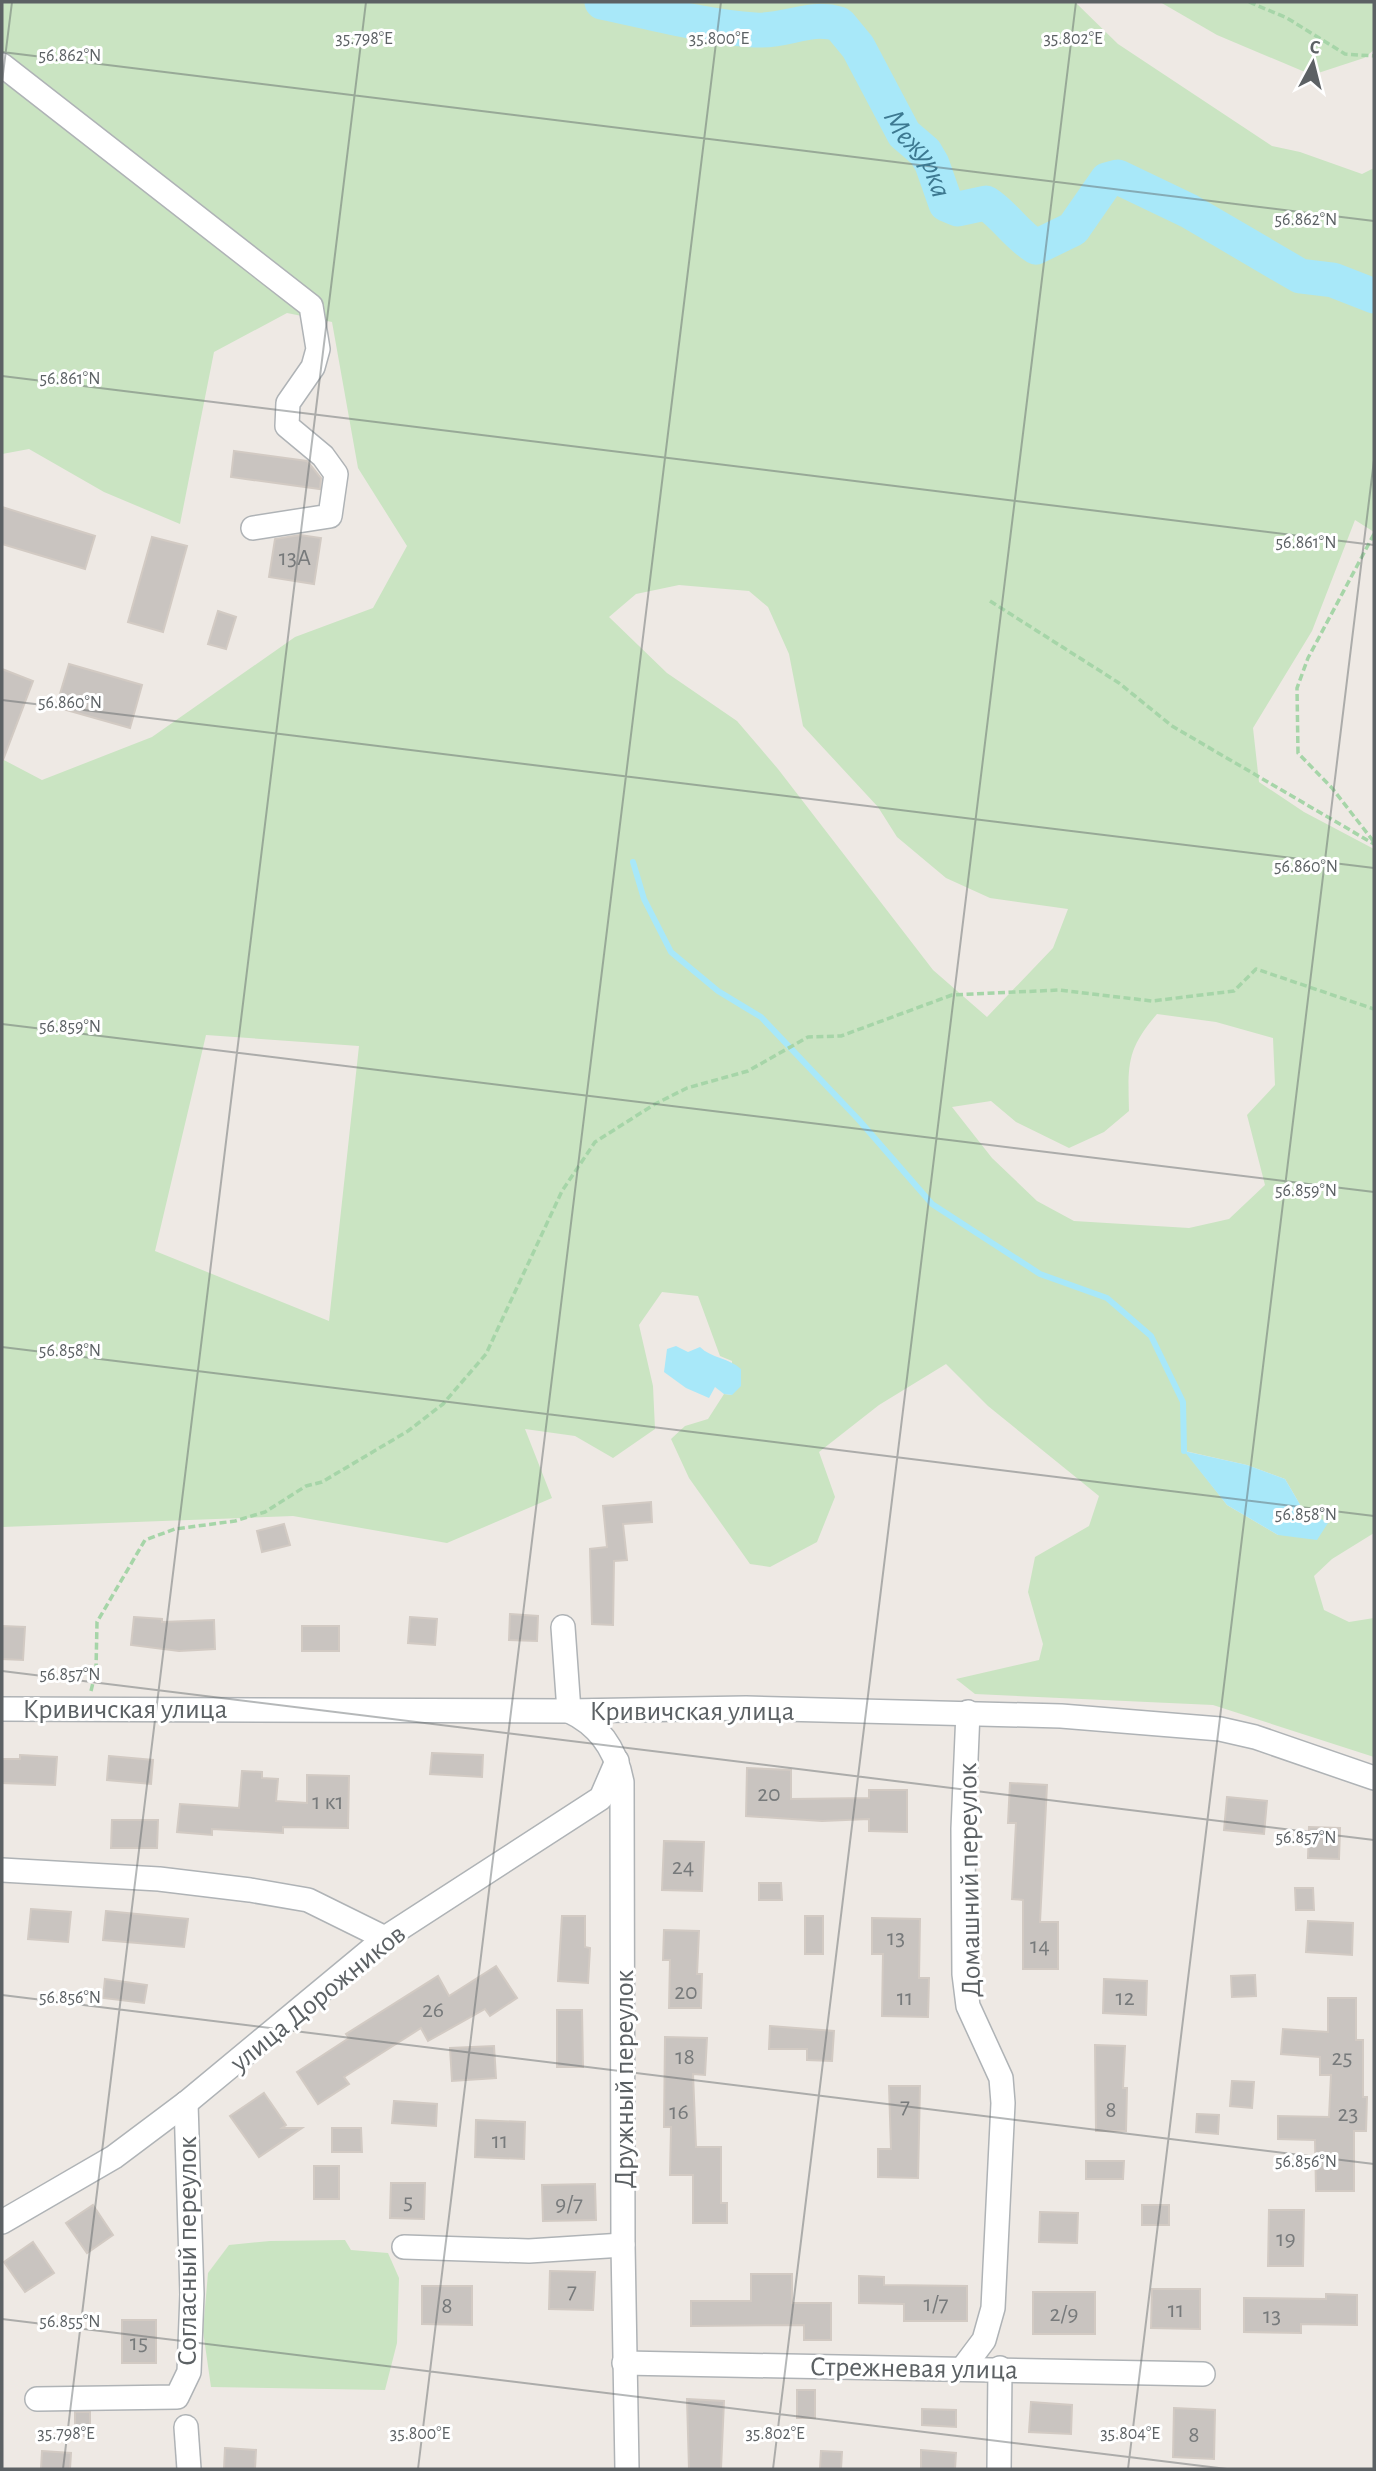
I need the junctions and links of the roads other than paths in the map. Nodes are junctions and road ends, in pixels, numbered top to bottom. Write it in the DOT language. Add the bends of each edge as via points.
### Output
graph roads {
  1 [pos="2,65"];
  2 [pos="253,528"];
  3 [pos="563,1628"];
  4 [pos="2,1709"];
  5 [pos="569,1711"];
  6 [pos="968,1712"];
  7 [pos="617,1761"];
  8 [pos="1374,1778"];
  9 [pos="2,1870"];
  10 [pos="385,1938"];
  11 [pos="186,2103"];
  12 [pos="2,2222"];
  13 [pos="623,2245"];
  14 [pos="404,2247"];
  15 [pos="624,2364"];
  16 [pos="963,2368"];
  17 [pos="1000,2368"];
  18 [pos="1203,2374"];
  19 [pos="37,2399"];
  20 [pos="186,2427"];
  21 [pos="189,2469"];
  22 [pos="627,2469"];
  23 [pos="999,2469"];
  1 -- 2 [label="street" via="311,306 318,349 313,367 288,403 287,426 323,456 336,474 330,516"];
  3 -- 5 [label="street"];
  4 -- 5 [label="street, Кривичская улица"];
  5 -- 6 [label="street, Кривичская улица"];
  5 -- 7 [label="street, Дружный переулок" via="594,1727"];
  6 -- 8 [label="street, Кривичская улица" via="1220,1730 1255,1737"];
  6 -- 16 [label="street, Домашний переулок" via="964,1974 968,2006 1001,2078 1003,2103 993,2308 984,2340"];
  7 -- 10 [label="street, улица Дорожников" via="601,1798"];
  7 -- 13 [label="street, Дружный переулок" via="622,1793"];
  9 -- 10 [label="street" via="159,1879 308,1900"];
  10 -- 11 [label="street, улица Дорожников"];
  11 -- 12 [label="street, улица Дорожников" via="114,2157"];
  11 -- 19 [label="street, Согласный переулок" via="192,2294 189,2372 177,2397"];
  13 -- 14 [label="street" via="530,2251"];
  13 -- 15 [label="street, Дружный переулок"];
  15 -- 16 [label="street, Стрежневая улица"];
  15 -- 22 [label="street, Дружный переулок"];
  16 -- 17 [label="street, Стрежневая улица"];
  17 -- 18 [label="street, Стрежневая улица"];
  17 -- 23 [label="street"];
  20 -- 21 [label="street"];
}
